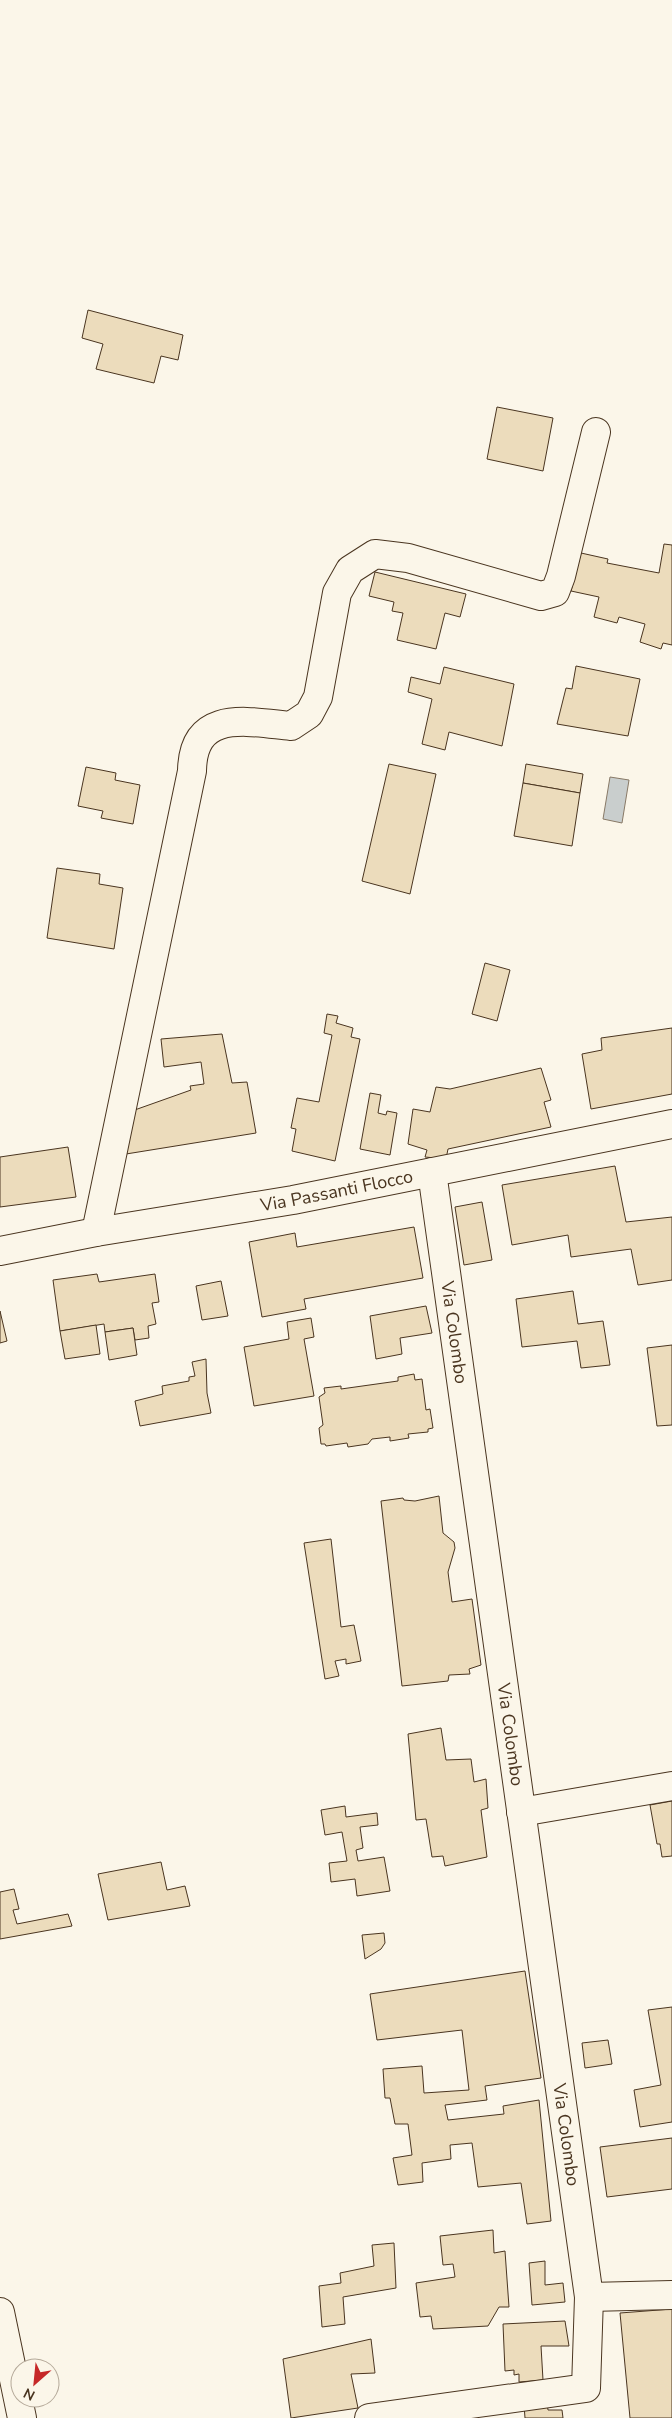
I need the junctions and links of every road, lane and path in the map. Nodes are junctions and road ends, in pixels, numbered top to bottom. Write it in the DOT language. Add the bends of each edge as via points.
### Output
graph roads {
  1 [pos="596,432"];
  2 [pos="672,1124"];
  3 [pos="432,1172"];
  4 [pos="96,1232"];
  5 [pos="0,1250"];
  6 [pos="672,1786"];
  7 [pos="521,1812"];
  8 [pos="672,2295"];
  9 [pos="589,2297"];
  10 [pos="0,2312"];
  11 [pos="376,2417"];
  12 [pos="22,2418"];
  1 -- 4 [label="street" via="555,592 541,596 408,558 375,554 350,570 337,593 318,697 309,714 291,726 237,720 219,724 201,739 192,760"];
  2 -- 3 [label="street, Via Passanti Flocco"];
  3 -- 4 [label="street, Via Passanti Flocco" via="293,1200"];
  3 -- 7 [label="street, Via Colombo"];
  4 -- 5 [label="street, Via Passanti Flocco"];
  6 -- 7 [label="street"];
  7 -- 9 [label="street, Via Colombo"];
  8 -- 9 [label="street"];
  9 -- 11 [label="street, Via Colombo" via="586,2388"];
  10 -- 12 [label="street"];
}
